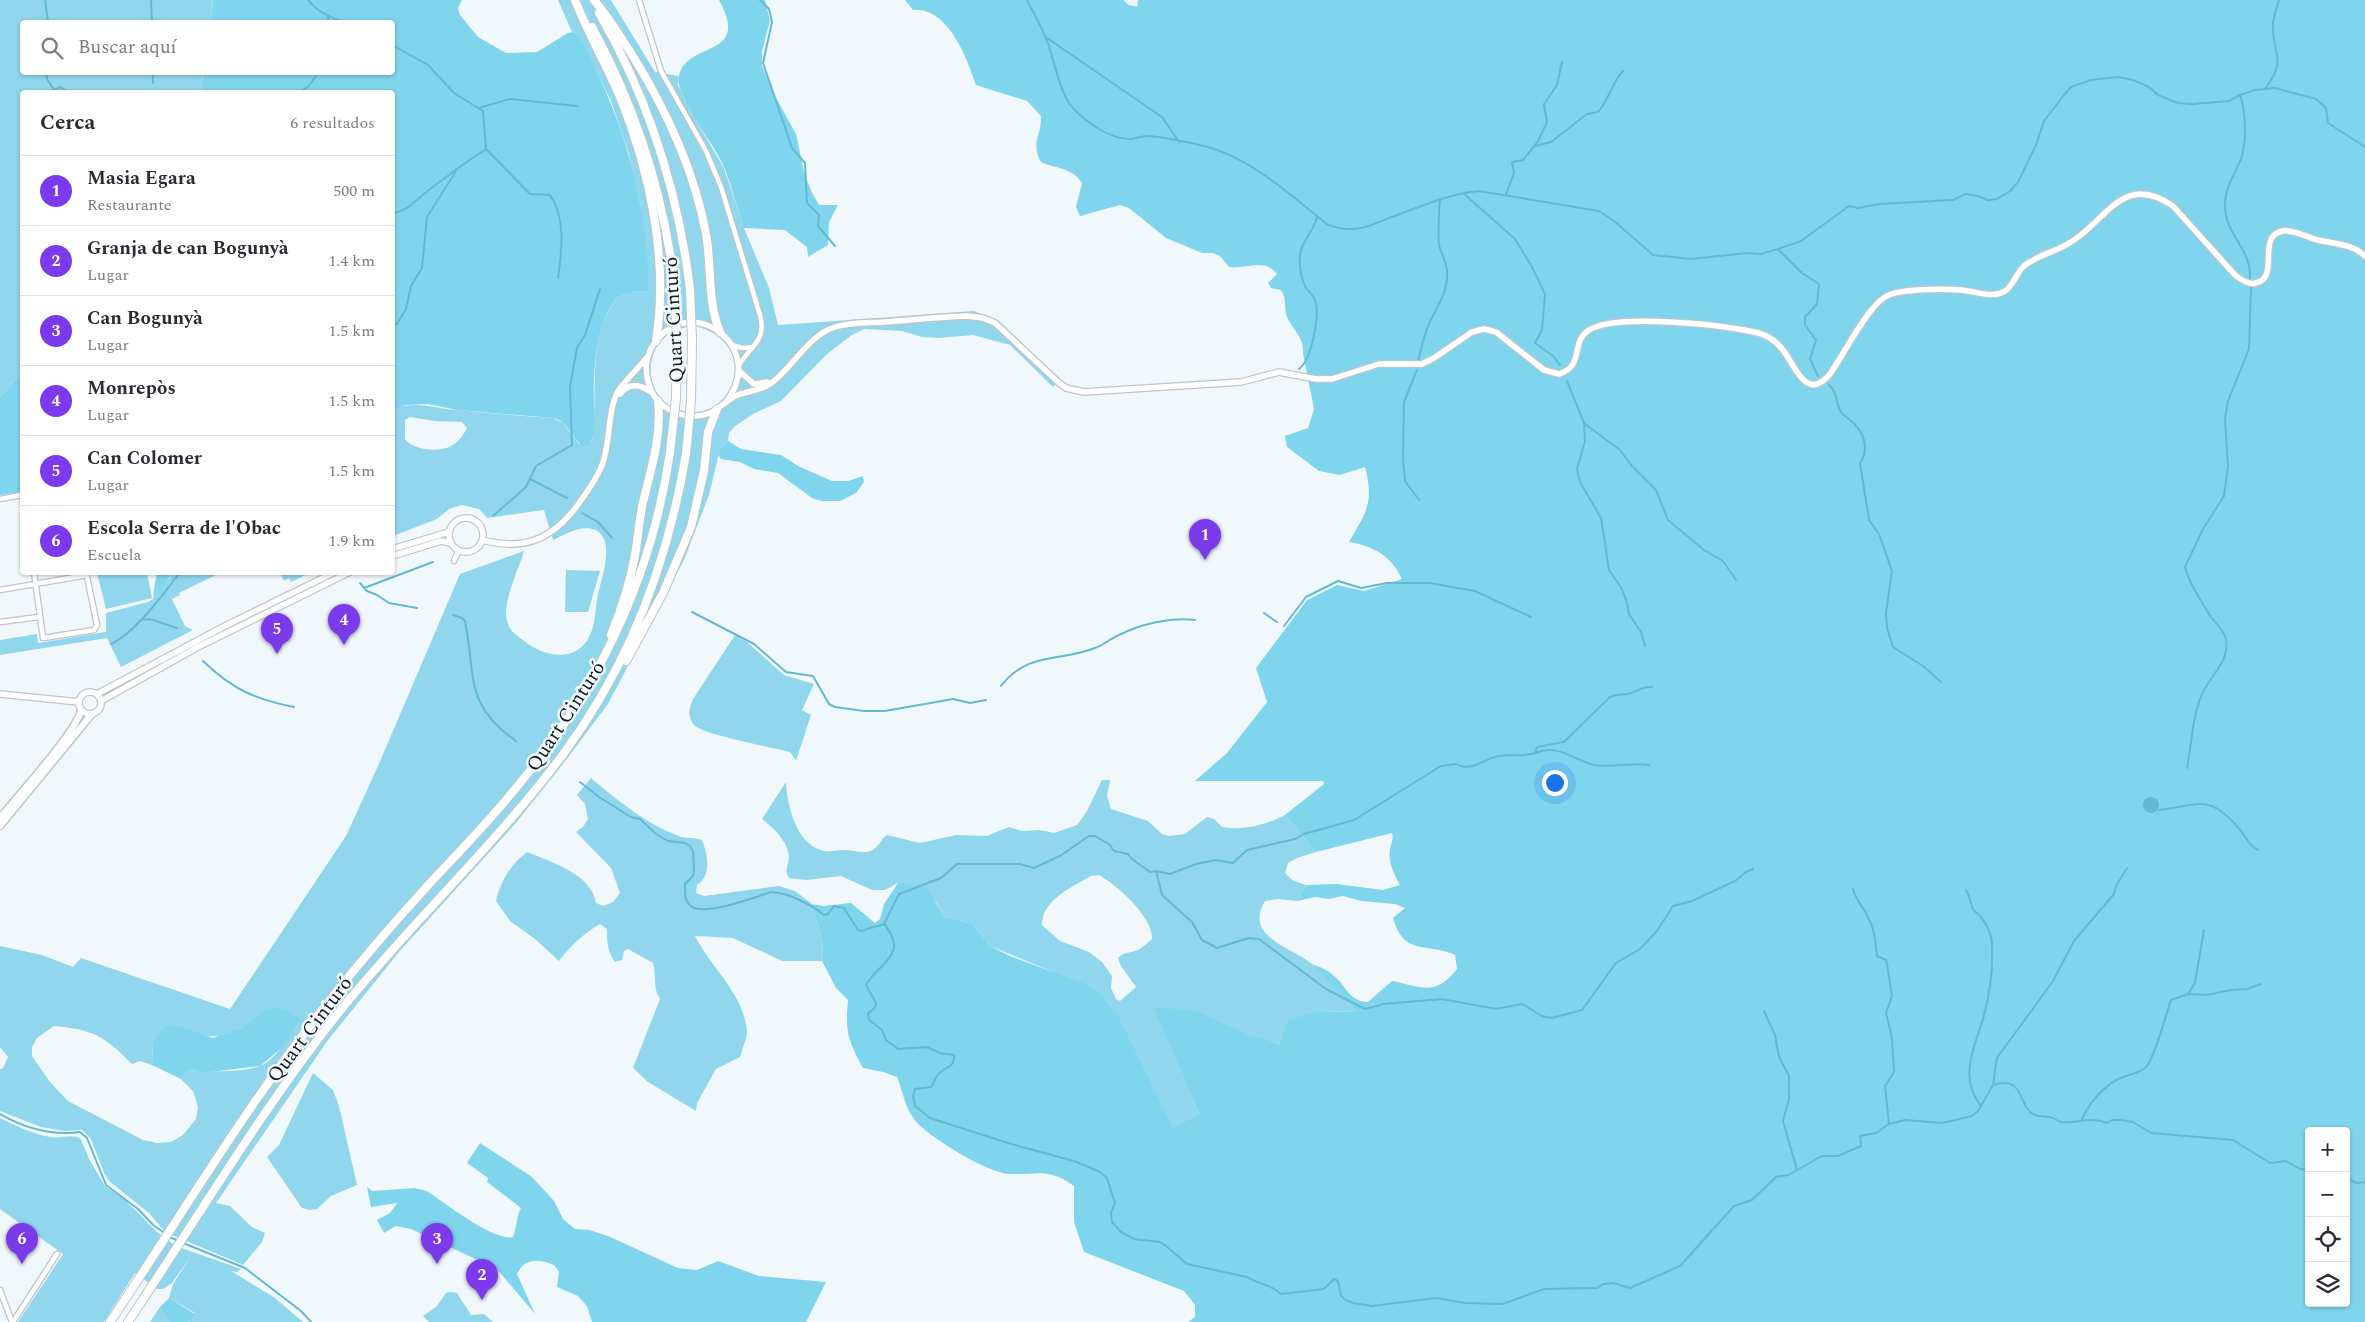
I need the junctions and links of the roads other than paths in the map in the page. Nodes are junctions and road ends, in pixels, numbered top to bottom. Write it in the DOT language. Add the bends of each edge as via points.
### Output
graph roads {
  1 [pos="575,0"];
  2 [pos="592,0"];
  3 [pos="639,0"];
  4 [pos="2365,256"];
  5 [pos="720,332"];
  6 [pos="656,341"];
  7 [pos="732,345"];
  8 [pos="754,346"];
  9 [pos="649,355"];
  10 [pos="739,368"];
  11 [pos="778,377"];
  12 [pos="652,393"];
  13 [pos="658,401"];
  14 [pos="615,402"];
  15 [pos="726,402"];
  16 [pos="717,409"];
  17 [pos="20,496"];
  18 [pos="0,499"];
  19 [pos="449,532"];
  20 [pos="482,540"];
  21 [pos="451,543"];
  22 [pos="395,548"];
  23 [pos="459,550"];
  24 [pos="395,555"];
  25 [pos="454,561"];
  26 [pos="34,575"];
  27 [pos="81,575"];
  28 [pos="86,575"];
  29 [pos="329,575"];
  30 [pos="344,575"];
  31 [pos="36,585"];
  32 [pos="0,590"];
  33 [pos="40,617"];
  34 [pos="0,622"];
  35 [pos="608,647"];
  36 [pos="626,655"];
  37 [pos="0,694"];
  38 [pos="97,694"];
  39 [pos="101,701"];
  40 [pos="79,702"];
  41 [pos="81,710"];
  42 [pos="92,714"];
  43 [pos="0,818"];
  44 [pos="0,826"];
  45 [pos="57,1254"];
  46 [pos="0,1290"];
  47 [pos="12,1322"];
  48 [pos="110,1322"];
  49 [pos="128,1322"];
  1 -- 6 [label="highway" via="620,98 642,166 658,260"];
  1 -- 35 [label="highway, Quart Cinturó, bridge" via="622,86 650,162 664,220 675,291 676,398 661,505 632,598"];
  2 -- 5 [label="highway" via="644,74 681,146 703,218 711,267 713,313"];
  2 -- 36 [label="highway, Quart Cinturó, bridge" via="617,45 651,122 668,173 690,289 691,401 686,454 662,557"];
  3 -- 8 [label="street" via="661,72 706,151 736,233 762,324 760,339"];
  4 -- 11 [label="street" via="2353,248 2282,231 2269,244 2264,278 2256,283 2246,282 2235,275 2173,206 2148,194 2131,195 2114,203 2070,243 2025,265 2009,288 2000,294 1953,290 1898,292 1886,296 1872,310 1830,374 1816,384 1801,378 1778,344 1762,334 1653,321 1620,323 1588,331 1579,342 1573,365 1559,374 1544,370 1496,332 1484,328 1472,332 1422,364 1380,364 1332,379 1279,372 1241,382 1084,392 1071,390 1058,382 995,323 971,316 833,328 817,337"];
  5 -- 6 [label="street" via="703,324 684,324 667,331"];
  5 -- 7 [label="street"];
  6 -- 9 [label="street"];
  7 -- 8 [label="street" via="742,348"];
  7 -- 10 [label="street"];
  8 -- 10 [label="street" via="745,354"];
  9 -- 12 [label="street" via="646,374"];
  9 -- 14 [label="street" via="621,387"];
  10 -- 11 [label="street" via="754,384"];
  10 -- 15 [label="street" via="736,388"];
  11 -- 15 [label="street" via="770,384"];
  12 -- 13 [label="street"];
  12 -- 14 [label="street" via="632,385 623,390"];
  13 -- 16 [label="street" via="671,411 686,416 702,415"];
  13 -- 35 [label="highway" via="658,433 634,557"];
  14 -- 20 [label="street" via="602,466 567,520 549,534 530,542"];
  15 -- 16 [label="street"];
  16 -- 36 [label="highway" via="708,432 704,471 691,527 680,558"];
  17 -- 18 [label="street"];
  19 -- 20 [label="street" via="457,520 471,519 481,529"];
  19 -- 21 [label="street"];
  19 -- 22 [label="street"];
  20 -- 23 [label="street" via="472,550"];
  21 -- 23 [label="street"];
  21 -- 24 [label="street" via="441,541"];
  23 -- 25 [label="street"];
  26 -- 31 [label="street"];
  27 -- 31 [label="street"];
  28 -- 33 [label="street" via="97,625 94,630 43,638"];
  29 -- 38 [label="street"];
  30 -- 39 [label="street" via="198,647"];
  31 -- 32 [label="street"];
  31 -- 33 [label="street"];
  33 -- 34 [label="street"];
  35 -- 48 [label="highway, Quart Cinturó" via="576,706 520,784 398,919 328,1003 258,1096"];
  36 -- 49 [label="highway, Quart Cinturó" via="610,686 566,751 527,799 390,950 278,1095"];
  37 -- 40 [label="street"];
  38 -- 39 [label="street"];
  38 -- 40 [label="street" via="84,693"];
  39 -- 42 [label="street" via="99,709"];
  40 -- 41 [label="street"];
  41 -- 42 [label="street"];
  41 -- 43 [label="main road" via="70,732"];
  42 -- 44 [label="main road"];
  45 -- 47 [label="street"];
  46 -- 47 [label="street"];
}
